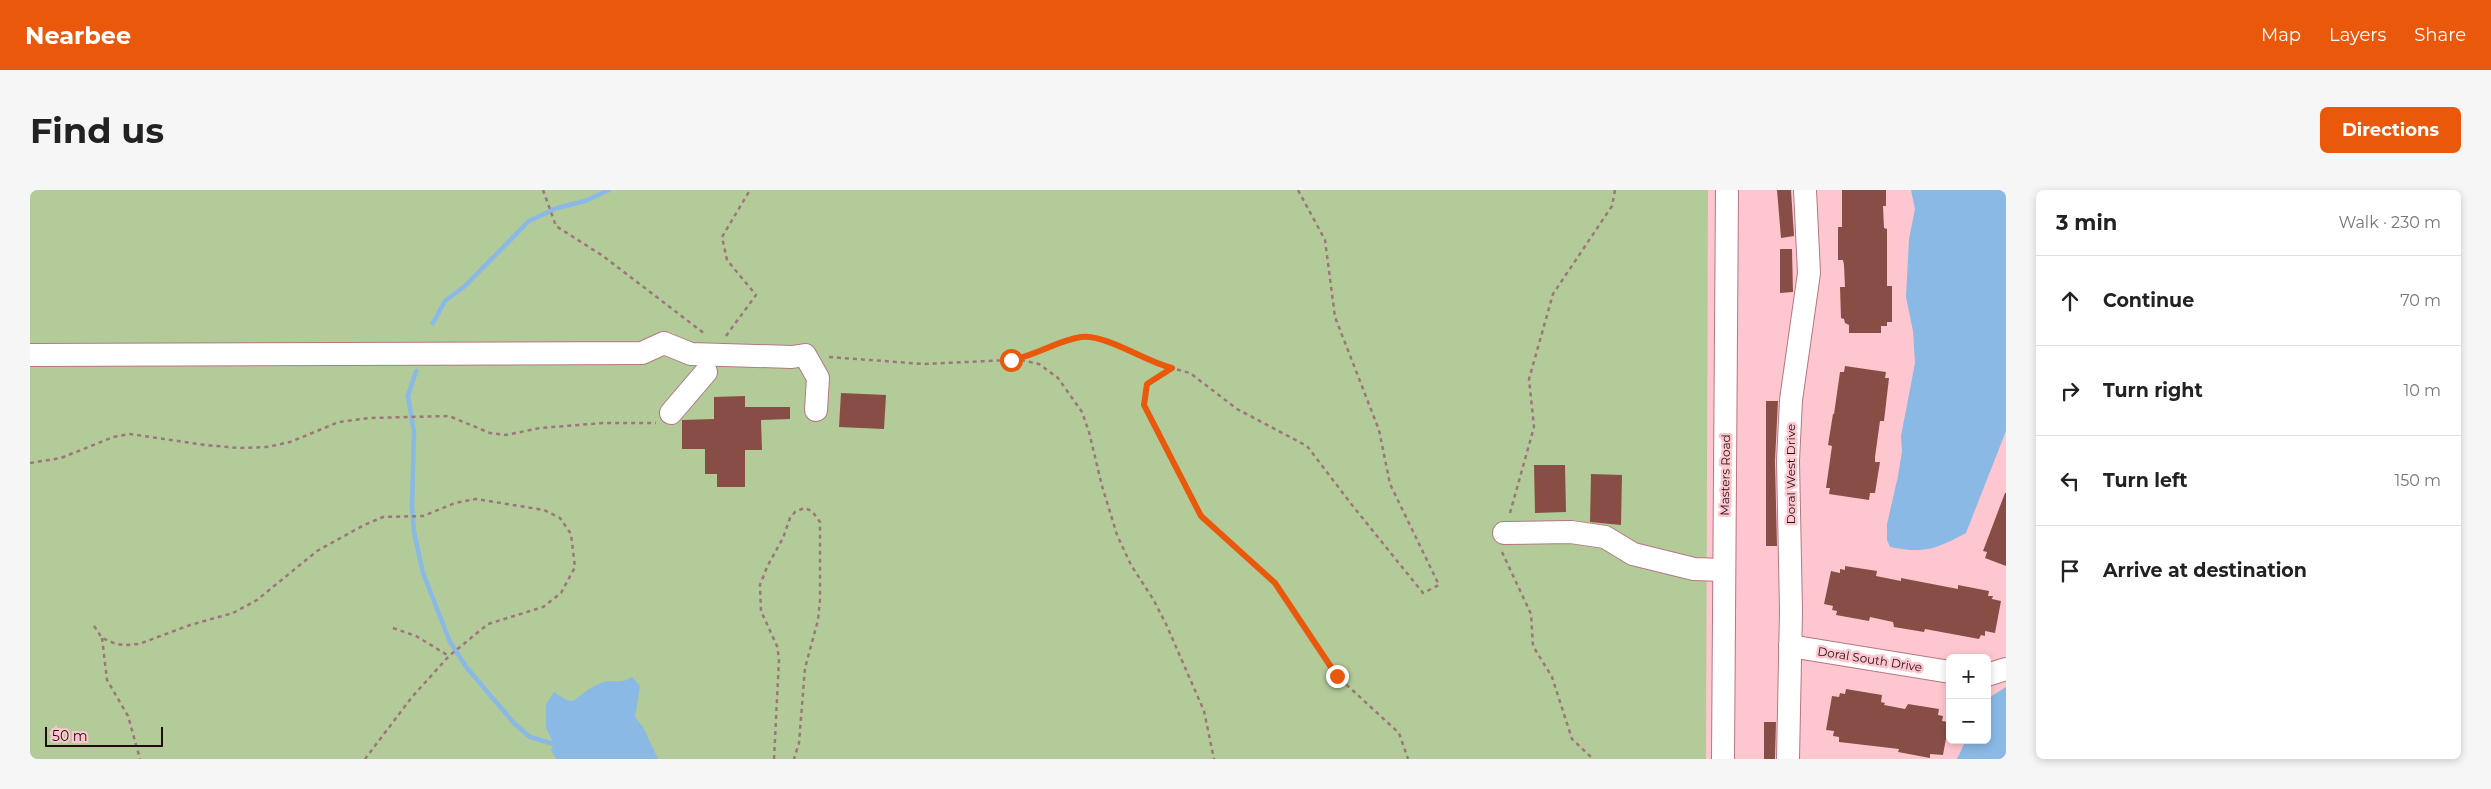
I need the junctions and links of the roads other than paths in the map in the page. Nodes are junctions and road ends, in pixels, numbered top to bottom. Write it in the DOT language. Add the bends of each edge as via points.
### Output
graph roads {
  1 [pos="1727,190"];
  2 [pos="1805,190"];
  3 [pos="30,355"];
  4 [pos="709,363"];
  5 [pos="816,410"];
  6 [pos="671,413"];
  7 [pos="1504,533"];
  8 [pos="1724,570"];
  9 [pos="1790,646"];
  10 [pos="2006,669"];
  11 [pos="1946,671"];
  12 [pos="1991,673"];
  13 [pos="1723,759"];
  14 [pos="1788,759"];
  1 -- 8 [label="street, Masters Road"];
  2 -- 9 [label="street, Doral West Drive" via="1809,273 1790,400"];
  3 -- 4 [label="street" via="642,352 664,343"];
  4 -- 5 [label="street" via="805,355 818,378"];
  4 -- 6 [label="street"];
  7 -- 8 [label="street" via="1571,532 1605,537 1633,554 1694,569"];
  8 -- 13 [label="street, Masters Road"];
  9 -- 11 [label="street, Doral South Drive"];
  9 -- 14 [label="street, Doral West Drive"];
  10 -- 12 [label="street"];
}
